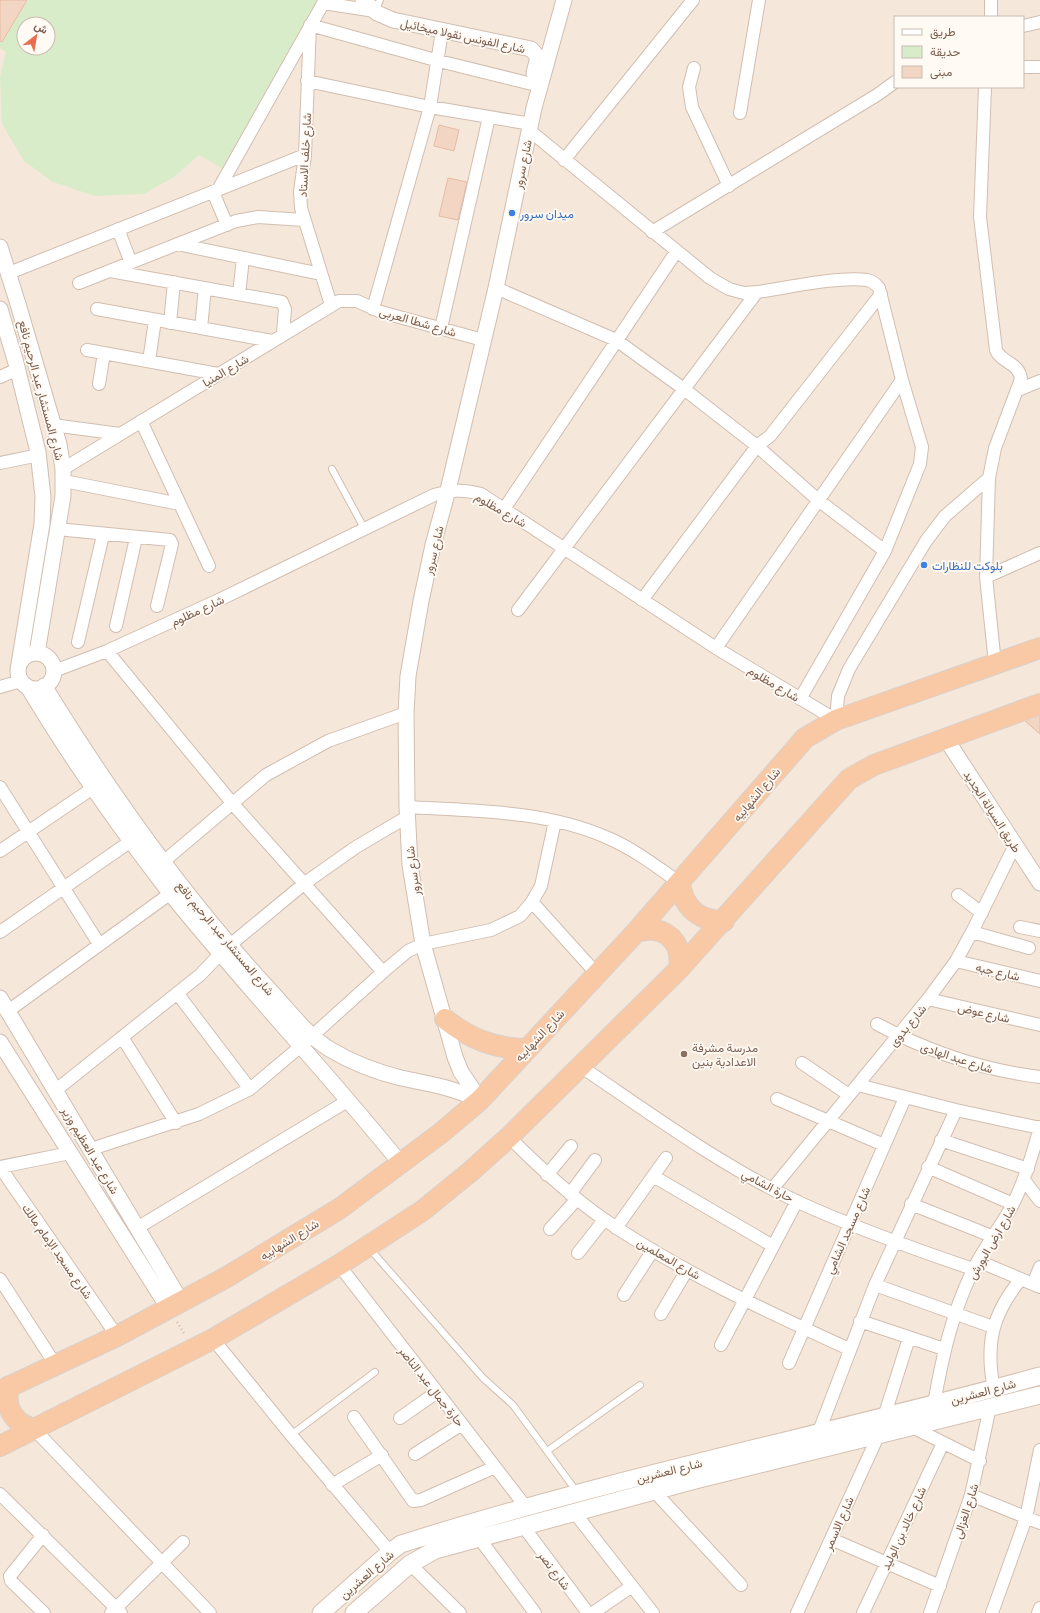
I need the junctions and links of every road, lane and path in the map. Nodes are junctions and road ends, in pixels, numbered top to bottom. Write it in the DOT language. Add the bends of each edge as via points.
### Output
graph roads {
  1 [pos="363,0"];
  2 [pos="564,0"];
  3 [pos="693,0"];
  4 [pos="759,0"];
  5 [pos="991,0"];
  6 [pos="324,1"];
  7 [pos="377,6"];
  8 [pos="991,16"];
  9 [pos="1040,22"];
  10 [pos="310,26"];
  11 [pos="1024,26"];
  12 [pos="442,31"];
  13 [pos="439,61"];
  14 [pos="1024,67"];
  15 [pos="1040,67"];
  16 [pos="694,68"];
  17 [pos="539,70"];
  18 [pos="307,80"];
  19 [pos="894,83"];
  20 [pos="532,84"];
  21 [pos="985,88"];
  22 [pos="430,107"];
  23 [pos="534,108"];
  24 [pos="740,113"];
  25 [pos="489,117"];
  26 [pos="530,127"];
  27 [pos="306,155"];
  28 [pos="564,160"];
  29 [pos="730,186"];
  30 [pos="216,191"];
  31 [pos="304,220"];
  32 [pos="226,225"];
  33 [pos="118,229"];
  34 [pos="652,232"];
  35 [pos="177,244"];
  36 [pos="0,247"];
  37 [pos="676,252"];
  38 [pos="243,258"];
  39 [pos="131,263"];
  40 [pos="110,271"];
  41 [pos="9,273"];
  42 [pos="321,274"];
  43 [pos="174,282"];
  44 [pos="79,283"];
  45 [pos="205,288"];
  46 [pos="496,288"];
  47 [pos="757,292"];
  48 [pos="239,294"];
  49 [pos="881,294"];
  50 [pos="331,305"];
  51 [pos="0,309"];
  52 [pos="96,309"];
  53 [pos="373,309"];
  54 [pos="155,320"];
  55 [pos="170,323"];
  56 [pos="201,328"];
  57 [pos="441,328"];
  58 [pos="283,334"];
  59 [pos="483,340"];
  60 [pos="616,340"];
  61 [pos="272,341"];
  62 [pos="86,350"];
  63 [pos="104,354"];
  64 [pos="149,362"];
  65 [pos="18,370"];
  66 [pos="218,374"];
  67 [pos="0,377"];
  68 [pos="902,380"];
  69 [pos="1040,381"];
  70 [pos="99,384"];
  71 [pos="684,390"];
  72 [pos="1018,390"];
  73 [pos="141,421"];
  74 [pos="53,426"];
  75 [pos="120,434"];
  76 [pos="59,444"];
  77 [pos="757,446"];
  78 [pos="39,454"];
  79 [pos="0,463"];
  80 [pos="332,469"];
  81 [pos="42,474"];
  82 [pos="64,475"];
  83 [pos="989,478"];
  84 [pos="448,490"];
  85 [pos="818,500"];
  86 [pos="180,504"];
  87 [pos="504,509"];
  88 [pos="364,528"];
  89 [pos="57,529"];
  90 [pos="103,535"];
  91 [pos="136,538"];
  92 [pos="564,548"];
  93 [pos="885,550"];
  94 [pos="1040,552"];
  95 [pos="209,566"];
  96 [pos="986,577"];
  97 [pos="642,600"];
  98 [pos="157,606"];
  99 [pos="518,610"];
  100 [pos="116,626"];
  101 [pos="78,642"];
  102 [pos="716,648"];
  103 [pos="1040,648"];
  104 [pos="107,651"];
  105 [pos="37,653"];
  106 [pos="19,664"];
  107 [pos="995,664"];
  108 [pos="54,671"];
  109 [pos="25,684"];
  110 [pos="44,686"];
  111 [pos="0,688"];
  112 [pos="800,699"];
  113 [pos="1040,704"];
  114 [pos="406,713"];
  115 [pos="836,720"];
  116 [pos="946,740"];
  117 [pos="0,787"];
  118 [pos="93,788"];
  119 [pos="233,804"];
  120 [pos="407,812"];
  121 [pos="555,821"];
  122 [pos="29,832"];
  123 [pos="131,841"];
  124 [pos="1015,845"];
  125 [pos="0,851"];
  126 [pos="163,862"];
  127 [pos="305,883"];
  128 [pos="680,883"];
  129 [pos="1040,883"];
  130 [pos="63,888"];
  131 [pos="171,893"];
  132 [pos="958,895"];
  133 [pos="532,902"];
  134 [pos="982,913"];
  135 [pos="724,921"];
  136 [pos="1020,927"];
  137 [pos="1040,931"];
  138 [pos="0,932"];
  139 [pos="636,932"];
  140 [pos="972,932"];
  141 [pos="99,944"];
  142 [pos="423,944"];
  143 [pos="1029,948"];
  144 [pos="225,949"];
  145 [pos="956,961"];
  146 [pos="679,969"];
  147 [pos="383,972"];
  148 [pos="596,973"];
  149 [pos="1040,981"];
  150 [pos="177,993"];
  151 [pos="0,998"];
  152 [pos="928,999"];
  153 [pos="8,1010"];
  154 [pos="444,1019"];
  155 [pos="878,1024"];
  156 [pos="1040,1025"];
  157 [pos="898,1035"];
  158 [pos="122,1037"];
  159 [pos="307,1040"];
  160 [pos="1,1044"];
  161 [pos="525,1049"];
  162 [pos="802,1063"];
  163 [pos="580,1066"];
  164 [pos="1040,1077"];
  165 [pos="858,1085"];
  166 [pos="250,1089"];
  167 [pos="56,1090"];
  168 [pos="849,1095"];
  169 [pos="905,1098"];
  170 [pos="777,1099"];
  171 [pos="349,1100"];
  172 [pos="480,1100"];
  173 [pos="956,1110"];
  174 [pos="828,1122"];
  175 [pos="176,1123"];
  176 [pos="1040,1127"];
  177 [pos="509,1137"];
  178 [pos="941,1140"];
  179 [pos="884,1145"];
  180 [pos="571,1146"];
  181 [pos="91,1149"];
  182 [pos="70,1153"];
  183 [pos="666,1158"];
  184 [pos="595,1160"];
  185 [pos="401,1164"];
  186 [pos="0,1167"];
  187 [pos="928,1167"];
  188 [pos="547,1174"];
  189 [pos="1026,1174"];
  190 [pos="653,1176"];
  191 [pos="773,1188"];
  192 [pos="573,1196"];
  193 [pos="798,1201"];
  194 [pos="1040,1201"];
  195 [pos="911,1204"];
  196 [pos="1013,1204"];
  197 [pos="604,1220"];
  198 [pos="850,1224"];
  199 [pos="137,1228"];
  200 [pos="616,1228"];
  201 [pos="550,1229"];
  202 [pos="994,1237"];
  203 [pos="895,1242"];
  204 [pos="368,1246"];
  205 [pos="773,1246"];
  206 [pos="653,1250"];
  207 [pos="578,1253"];
  208 [pos="339,1265"];
  209 [pos="976,1265"];
  210 [pos="1040,1266"];
  211 [pos="687,1270"];
  212 [pos="1021,1279"];
  213 [pos="0,1280"];
  214 [pos="875,1285"];
  215 [pos="1036,1286"];
  216 [pos="624,1295"];
  217 [pos="745,1299"];
  218 [pos="175,1306"];
  219 [pos="661,1314"];
  220 [pos="955,1314"];
  221 [pos="860,1321"];
  222 [pos="993,1327"];
  223 [pos="804,1328"];
  224 [pos="117,1336"];
  225 [pos="909,1338"];
  226 [pos="213,1339"];
  227 [pos="721,1345"];
  228 [pos="193,1349"];
  229 [pos="849,1349"];
  230 [pos="944,1349"];
  231 [pos="789,1363"];
  232 [pos="55,1364"];
  233 [pos="375,1372"];
  234 [pos="1040,1376"];
  235 [pos="640,1385"];
  236 [pos="5,1388"];
  237 [pos="994,1389"];
  238 [pos="437,1392"];
  239 [pos="1040,1395"];
  240 [pos="934,1404"];
  241 [pos="961,1406"];
  242 [pos="990,1407"];
  243 [pos="354,1417"];
  244 [pos="884,1417"];
  245 [pos="400,1418"];
  246 [pos="462,1424"];
  247 [pos="910,1426"];
  248 [pos="34,1429"];
  249 [pos="818,1434"];
  250 [pos="878,1434"];
  251 [pos="290,1435"];
  252 [pos="943,1443"];
  253 [pos="0,1446"];
  254 [pos="1040,1450"];
  255 [pos="547,1451"];
  256 [pos="415,1454"];
  257 [pos="382,1455"];
  258 [pos="980,1461"];
  259 [pos="495,1467"];
  260 [pos="332,1485"];
  261 [pos="654,1491"];
  262 [pos="577,1492"];
  263 [pos="0,1494"];
  264 [pos="971,1495"];
  265 [pos="526,1507"];
  266 [pos="574,1512"];
  267 [pos="1026,1518"];
  268 [pos="1040,1523"];
  269 [pos="523,1526"];
  270 [pos="43,1535"];
  271 [pos="478,1538"];
  272 [pos="831,1539"];
  273 [pos="183,1542"];
  274 [pos="390,1552"];
  275 [pos="162,1563"];
  276 [pos="886,1563"];
  277 [pos="410,1564"];
  278 [pos="742,1585"];
  279 [pos="632,1586"];
  280 [pos="940,1586"];
  281 [pos="339,1607"];
  282 [pos="1040,1608"];
  283 [pos="116,1611"];
  284 [pos="44,1613"];
  285 [pos="210,1613"];
  286 [pos="321,1613"];
  287 [pos="354,1613"];
  288 [pos="460,1613"];
  289 [pos="535,1613"];
  290 [pos="588,1613"];
  291 [pos="593,1613"];
  292 [pos="653,1613"];
  293 [pos="797,1613"];
  294 [pos="863,1613"];
  295 [pos="930,1613"];
  296 [pos="992,1613"];
  297 [pos="1038,1613"];
  1 -- 7 [label="street, شارع الفونس نقولا ميخائيل"];
  2 -- 17 [label="street, شارع سرور"];
  3 -- 28 [label="street"];
  4 -- 24 [label="street"];
  5 -- 8 [label="street"];
  6 -- 7 [label="street"];
  6 -- 10 [label="street"];
  7 -- 12 [label="street, شارع الفونس نقولا ميخائيل" via="393,20"];
  9 -- 11 [label="street"];
  10 -- 13 [label="street"];
  10 -- 18 [label="street, شارع خلف الاستاد"];
  10 -- 30 [label="street"];
  12 -- 13 [label="street"];
  12 -- 17 [label="street, شارع الفونس نقولا ميخائيل" via="531,49 538,57"];
  13 -- 20 [label="street"];
  13 -- 22 [label="street"];
  14 -- 15 [label="street"];
  16 -- 29 [label="street" via="689,87 692,107"];
  17 -- 20 [label="street, شارع الفونس نقولا ميخائيل"];
  17 -- 23 [label="street, شارع سرور"];
  18 -- 22 [label="street"];
  18 -- 27 [label="street, شارع خلف الاستاد"];
  19 -- 29 [label="street" via="877,96"];
  20 -- 23 [label="street, شارع الفونس نقولا ميخائيل"];
  21 -- 72 [label="street" via="979,205 981,232 996,350 999,356 1018,369 1021,379"];
  22 -- 25 [label="street"];
  22 -- 53 [label="street"];
  23 -- 26 [label="street, شارع سرور"];
  25 -- 26 [label="street"];
  25 -- 57 [label="street"];
  26 -- 28 [label="street"];
  26 -- 46 [label="street, شارع سرور"];
  27 -- 30 [label="street"];
  27 -- 31 [label="street, شارع خلف الاستاد" via="300,192"];
  28 -- 34 [label="street"];
  29 -- 34 [label="street"];
  30 -- 32 [label="street"];
  30 -- 33 [label="street"];
  31 -- 32 [label="street" via="258,217"];
  31 -- 42 [label="street, شارع خلف الاستاد"];
  32 -- 35 [label="street"];
  33 -- 39 [label="street"];
  33 -- 41 [label="street"];
  34 -- 37 [label="street"];
  35 -- 38 [label="street"];
  35 -- 39 [label="street"];
  36 -- 41 [label="street, شارع المستشار عبد الرحيم نافع"];
  37 -- 47 [label="street" via="729,289 744,293"];
  37 -- 60 [label="street"];
  38 -- 42 [label="street"];
  38 -- 48 [label="street"];
  39 -- 40 [label="street"];
  40 -- 43 [label="street"];
  40 -- 44 [label="street"];
  41 -- 74 [label="street, شارع المستشار عبد الرحيم نافع"];
  42 -- 50 [label="street, شارع خلف الاستاد"];
  43 -- 45 [label="street"];
  43 -- 55 [label="street"];
  45 -- 48 [label="street"];
  45 -- 56 [label="street"];
  46 -- 59 [label="street, شارع سرور"];
  46 -- 60 [label="street"];
  47 -- 49 [label="street" via="830,281 860,280 876,284"];
  47 -- 71 [label="street"];
  48 -- 58 [label="street" via="282,302 285,309"];
  49 -- 68 [label="street"];
  49 -- 77 [label="street" via="770,436"];
  50 -- 53 [label="street, شارع شطا العربى" via="348,300 366,304"];
  50 -- 58 [label="street, شارع المنيا"];
  51 -- 65 [label="street, شارع المستشار عبد الرحيم نافع"];
  52 -- 54 [label="street"];
  53 -- 57 [label="street, شارع شطا العربى"];
  54 -- 55 [label="street"];
  54 -- 64 [label="street"];
  55 -- 56 [label="street"];
  56 -- 61 [label="street"];
  57 -- 59 [label="street, شارع شطا العربى"];
  58 -- 61 [label="street, شارع المنيا"];
  59 -- 84 [label="street, شارع سرور"];
  60 -- 71 [label="street"];
  60 -- 87 [label="street"];
  61 -- 66 [label="street, شارع المنيا"];
  62 -- 63 [label="street"];
  63 -- 64 [label="street"];
  63 -- 70 [label="street"];
  64 -- 66 [label="street"];
  65 -- 67 [label="street"];
  65 -- 78 [label="street, شارع المستشار عبد الرحيم نافع"];
  66 -- 73 [label="street, شارع المنيا"];
  68 -- 85 [label="street"];
  68 -- 93 [label="street" via="922,447 922,457"];
  69 -- 72 [label="street"];
  71 -- 77 [label="street"];
  71 -- 92 [label="street"];
  72 -- 83 [label="street" via="995,448"];
  73 -- 75 [label="street, شارع المنيا"];
  73 -- 86 [label="street"];
  74 -- 75 [label="street"];
  74 -- 76 [label="street, شارع المستشار عبد الرحيم نافع"];
  75 -- 82 [label="street, شارع المنيا"];
  76 -- 78 [label="street" via="50,452"];
  76 -- 82 [label="street, شارع المستشار عبد الرحيم نافع"];
  77 -- 85 [label="street"];
  77 -- 97 [label="street"];
  78 -- 79 [label="street"];
  78 -- 81 [label="street, شارع المستشار عبد الرحيم نافع"];
  80 -- 88 [label="lane"];
  81 -- 82 [label="street" via="52,469"];
  81 -- 106 [label="street, شارع المستشار عبد الرحيم نافع" via="42,524"];
  82 -- 86 [label="street"];
  82 -- 89 [label="street, شارع المستشار عبد الرحيم نافع"];
  83 -- 96 [label="street"];
  83 -- 115 [label="street" via="945,516 926,541 849,669 838,696"];
  84 -- 87 [label="street, شارع مظلوم" via="481,494"];
  84 -- 88 [label="street, شارع مظلوم"];
  84 -- 114 [label="street, شارع سرور" via="421,601 408,676"];
  85 -- 93 [label="street"];
  85 -- 102 [label="street"];
  86 -- 95 [label="street"];
  87 -- 92 [label="street, شارع مظلوم"];
  88 -- 104 [label="street, شارع مظلوم" via="223,598"];
  89 -- 90 [label="street"];
  89 -- 105 [label="street, شارع المستشار عبد الرحيم نافع"];
  90 -- 91 [label="street"];
  90 -- 101 [label="street"];
  91 -- 98 [label="street" via="171,542"];
  91 -- 100 [label="street"];
  92 -- 97 [label="street, شارع مظلوم"];
  92 -- 99 [label="street"];
  93 -- 112 [label="street"];
  94 -- 96 [label="street"];
  96 -- 107 [label="street"];
  97 -- 102 [label="street, شارع مظلوم"];
  102 -- 112 [label="street, شارع مظلوم"];
  103 -- 107 [label="highway, شارع الشهابيه"];
  104 -- 108 [label="street, شارع مظلوم"];
  104 -- 119 [label="street"];
  105 -- 106 [label="street" via="26,656"];
  105 -- 108 [label="street" via="49,659"];
  106 -- 109 [label="street" via="18,670"];
  107 -- 115 [label="highway, شارع الشهابيه"];
  108 -- 110 [label="street" via="52,678"];
  109 -- 110 [label="street" via="38,689"];
  109 -- 111 [label="street"];
  109 -- 118 [label="street, شارع المستشار عبد الرحيم نافع"];
  110 -- 126 [label="street, شارع المستشار عبد الرحيم نافع" via="85,752"];
  112 -- 115 [label="street, شارع مظلوم"];
  113 -- 116 [label="highway"];
  114 -- 119 [label="street" via="328,740 266,775"];
  114 -- 120 [label="street, شارع سرور"];
  115 -- 128 [label="highway, شارع الشهابيه" via="805,738 793,750"];
  116 -- 124 [label="street, طريق السيالة الجديد"];
  116 -- 135 [label="highway" via="874,765 849,779"];
  117 -- 122 [label="street"];
  118 -- 122 [label="street"];
  118 -- 123 [label="street, شارع المستشار عبد الرحيم نافع"];
  119 -- 126 [label="street"];
  119 -- 127 [label="street"];
  120 -- 121 [label="street" via="508,813"];
  120 -- 127 [label="street"];
  120 -- 142 [label="street, شارع سرور" via="410,864"];
  121 -- 128 [label="street" via="608,838 641,856"];
  121 -- 133 [label="street" via="540,886"];
  122 -- 125 [label="street"];
  122 -- 130 [label="street"];
  123 -- 130 [label="street"];
  123 -- 131 [label="street, شارع المستشار عبد الرحيم نافع"];
  124 -- 129 [label="street, طريق السيالة الجديد"];
  124 -- 134 [label="street, شارع بدوى"];
  126 -- 144 [label="street, شارع المستشار عبد الرحيم نافع"];
  127 -- 144 [label="street"];
  127 -- 147 [label="street"];
  128 -- 135 [label="highway" via="684,899 694,912 708,920"];
  128 -- 139 [label="highway, شارع الشهابيه"];
  130 -- 138 [label="street"];
  130 -- 141 [label="street"];
  131 -- 141 [label="street"];
  131 -- 144 [label="street, شارع المستشار عبد الرحيم نافع"];
  132 -- 134 [label="street"];
  133 -- 142 [label="street" via="520,916 492,930"];
  133 -- 148 [label="street"];
  134 -- 140 [label="street, شارع بدوى"];
  135 -- 146 [label="highway"];
  136 -- 137 [label="street"];
  139 -- 146 [label="highway" via="659,930 670,936 681,957"];
  139 -- 148 [label="highway, شارع الشهابيه"];
  140 -- 143 [label="street"];
  140 -- 145 [label="street, شارع بدوى"];
  141 -- 153 [label="street"];
  142 -- 147 [label="street" via="408,951"];
  142 -- 154 [label="street, شارع سرور"];
  144 -- 150 [label="street" via="200,975"];
  144 -- 159 [label="street, شارع المستشار عبد الرحيم نافع"];
  145 -- 149 [label="street, شارع جبه"];
  145 -- 152 [label="street, شارع بدوى"];
  146 -- 163 [label="highway"];
  147 -- 159 [label="street"];
  148 -- 161 [label="highway, شارع الشهابيه"];
  150 -- 158 [label="street"];
  150 -- 166 [label="street"];
  151 -- 153 [label="street, شارع عبد العظيم وزير"];
  152 -- 156 [label="street, شارع عوض"];
  152 -- 157 [label="street, شارع بدوى"];
  153 -- 167 [label="street, شارع عبد العظيم وزير"];
  154 -- 161 [label="highway" via="458,1030 485,1043"];
  154 -- 172 [label="street, شارع سرور" via="461,1072"];
  155 -- 157 [label="street, شارع عبد الهادى"];
  157 -- 164 [label="street, شارع عبد الهادى" via="932,1051 976,1065"];
  157 -- 165 [label="street, شارع بدوى"];
  158 -- 167 [label="street"];
  158 -- 175 [label="street"];
  159 -- 166 [label="street"];
  159 -- 171 [label="street, شارع المستشار عبد الرحيم نافع"];
  159 -- 172 [label="street, شارع المستشار عبد الرحيم نافع" via="354,1062 402,1078 445,1086"];
  160 -- 182 [label="street, شارع عبد العظيم وزير"];
  161 -- 172 [label="highway, شارع الشهابيه"];
  162 -- 168 [label="street"];
  163 -- 177 [label="highway"];
  163 -- 191 [label="street, حارة الشامي" via="684,1137"];
  165 -- 168 [label="street, شارع بدوى"];
  165 -- 169 [label="street"];
  166 -- 175 [label="street"];
  167 -- 181 [label="street, شارع عبد العظيم وزير"];
  168 -- 174 [label="street, شارع بدوى"];
  169 -- 173 [label="street"];
  169 -- 179 [label="street, شارع مسجد الشامي"];
  170 -- 174 [label="street"];
  171 -- 185 [label="street, شارع المستشار عبد الرحيم نافع"];
  171 -- 199 [label="street"];
  172 -- 185 [label="highway, شارع الشهابيه"];
  173 -- 176 [label="street"];
  173 -- 178 [label="street"];
  174 -- 179 [label="street"];
  174 -- 191 [label="street, شارع بدوى"];
  175 -- 181 [label="street"];
  176 -- 189 [label="street, شارع ارض البورش"];
  177 -- 188 [label="street, شارع المعلمين"];
  177 -- 204 [label="highway" via="422,1211"];
  178 -- 187 [label="street"];
  178 -- 189 [label="street"];
  179 -- 198 [label="street, شارع مسجد الشامي"];
  180 -- 188 [label="street"];
  181 -- 199 [label="street, شارع عبد العظيم وزير"];
  182 -- 186 [label="street"];
  182 -- 218 [label="street, شارع عبد العظيم وزير"];
  183 -- 190 [label="street"];
  184 -- 192 [label="street"];
  185 -- 218 [label="highway, شارع الشهابيه" via="339,1209"];
  186 -- 224 [label="street, شارع مسجد الإمام مالك"];
  187 -- 195 [label="street"];
  187 -- 196 [label="street"];
  188 -- 192 [label="street, شارع المعلمين"];
  189 -- 194 [label="street"];
  189 -- 196 [label="street, شارع ارض البورش"];
  190 -- 200 [label="street"];
  190 -- 205 [label="street"];
  191 -- 193 [label="street, حارة الشامي"];
  192 -- 197 [label="street, شارع المعلمين"];
  192 -- 201 [label="street"];
  193 -- 198 [label="street, حارة الشامي"];
  193 -- 205 [label="street"];
  195 -- 202 [label="street"];
  195 -- 203 [label="street"];
  196 -- 202 [label="street, شارع ارض البورش"];
  197 -- 200 [label="street, شارع المعلمين"];
  197 -- 207 [label="street"];
  198 -- 203 [label="street, حارة الشامي"];
  198 -- 223 [label="street, شارع مسجد الشامي"];
  199 -- 218 [label="street, شارع عبد العظيم وزير"];
  200 -- 206 [label="street, شارع المعلمين"];
  202 -- 209 [label="street, شارع ارض البورش"];
  203 -- 209 [label="street, حارة الشامي"];
  203 -- 214 [label="street"];
  204 -- 208 [label="highway"];
  204 -- 255 [label="lane" via="483,1378 513,1405"];
  205 -- 217 [label="street"];
  206 -- 211 [label="street, شارع المعلمين"];
  206 -- 216 [label="street"];
  208 -- 226 [label="highway"];
  208 -- 238 [label="street, حارة جمال عبد الناصر"];
  209 -- 212 [label="street, حارة الشامي"];
  209 -- 220 [label="street, شارع ارض البورش"];
  210 -- 215 [label="street"];
  211 -- 217 [label="street, شارع المعلمين"];
  211 -- 219 [label="street"];
  212 -- 215 [label="street, حارة الشامي"];
  212 -- 222 [label="street" via="1009,1294"];
  213 -- 232 [label="street"];
  214 -- 220 [label="street"];
  214 -- 221 [label="street"];
  217 -- 223 [label="street, شارع المعلمين"];
  217 -- 227 [label="street"];
  218 -- 224 [label="highway, شارع الشهابيه"];
  218 -- 228 [label="path"];
  220 -- 222 [label="street"];
  220 -- 230 [label="street, شارع ارض البورش"];
  221 -- 225 [label="street"];
  221 -- 229 [label="street"];
  222 -- 237 [label="street" via="989,1361"];
  223 -- 229 [label="street, شارع المعلمين"];
  223 -- 231 [label="street, شارع مسجد الشامي"];
  224 -- 232 [label="highway, شارع الشهابيه"];
  225 -- 230 [label="street"];
  225 -- 244 [label="street"];
  226 -- 228 [label="highway"];
  226 -- 251 [label="street"];
  228 -- 248 [label="highway"];
  229 -- 249 [label="street"];
  230 -- 240 [label="street, شارع ارض البورش"];
  232 -- 236 [label="highway, شارع الشهابيه"];
  233 -- 251 [label="lane"];
  234 -- 237 [label="main road, شارع العشرين"];
  235 -- 255 [label="lane"];
  236 -- 248 [label="highway" via="11,1414 25,1426"];
  237 -- 241 [label="main road, شارع العشرين"];
  238 -- 245 [label="street"];
  238 -- 246 [label="street, حارة جمال عبد الناصر"];
  239 -- 242 [label="main road, شارع العشرين"];
  240 -- 241 [label="main road, شارع العشرين"];
  240 -- 244 [label="main road, شارع العشرين"];
  241 -- 242 [label="main road, شارع العشرين"];
  241 -- 247 [label="main road, شارع العشرين"];
  242 -- 258 [label="street, شارع الغزالى"];
  243 -- 257 [label="street"];
  244 -- 249 [label="main road, شارع العشرين"];
  246 -- 256 [label="street"];
  246 -- 259 [label="street, حارة جمال عبد الناصر"];
  247 -- 250 [label="main road, شارع العشرين"];
  247 -- 252 [label="street"];
  248 -- 253 [label="highway"];
  248 -- 275 [label="street"];
  249 -- 262 [label="main road, شارع العشرين"];
  250 -- 261 [label="main road, شارع العشرين"];
  250 -- 272 [label="street, شارع الاسمر"];
  251 -- 260 [label="street"];
  252 -- 258 [label="street"];
  252 -- 276 [label="street, شارع خالد بن الوليد"];
  254 -- 267 [label="street"];
  255 -- 262 [label="lane"];
  257 -- 259 [label="street" via="410,1498 417,1501"];
  257 -- 260 [label="street"];
  258 -- 264 [label="street, شارع الغزالى"];
  259 -- 265 [label="street, حارة جمال عبد الناصر"];
  260 -- 274 [label="street"];
  261 -- 266 [label="main road, شارع العشرين"];
  261 -- 278 [label="street"];
  262 -- 265 [label="main road, شارع العشرين"];
  263 -- 270 [label="street"];
  264 -- 267 [label="street"];
  264 -- 280 [label="street, شارع الغزالى"];
  265 -- 274 [label="main road, شارع العشرين" via="401,1544"];
  266 -- 269 [label="main road, شارع العشرين"];
  266 -- 279 [label="street"];
  267 -- 268 [label="street"];
  267 -- 296 [label="street"];
  269 -- 271 [label="main road, شارع العشرين"];
  269 -- 290 [label="street, شارع نصر"];
  270 -- 283 [label="street"];
  270 -- 284 [label="street" via="10,1576"];
  271 -- 277 [label="main road, شارع العشرين" via="435,1550"];
  271 -- 289 [label="street"];
  272 -- 276 [label="street"];
  272 -- 293 [label="street, شارع الاسمر"];
  273 -- 275 [label="street"];
  274 -- 281 [label="main road, شارع العشرين"];
  275 -- 283 [label="street"];
  275 -- 285 [label="street"];
  276 -- 280 [label="street"];
  276 -- 294 [label="street, شارع خالد بن الوليد"];
  277 -- 287 [label="main road, شارع العشرين"];
  277 -- 288 [label="street"];
  279 -- 291 [label="street"];
  279 -- 292 [label="street"];
  280 -- 295 [label="street, شارع الغزالى"];
  281 -- 286 [label="main road, شارع العشرين"];
  282 -- 297 [label="street"];
}
